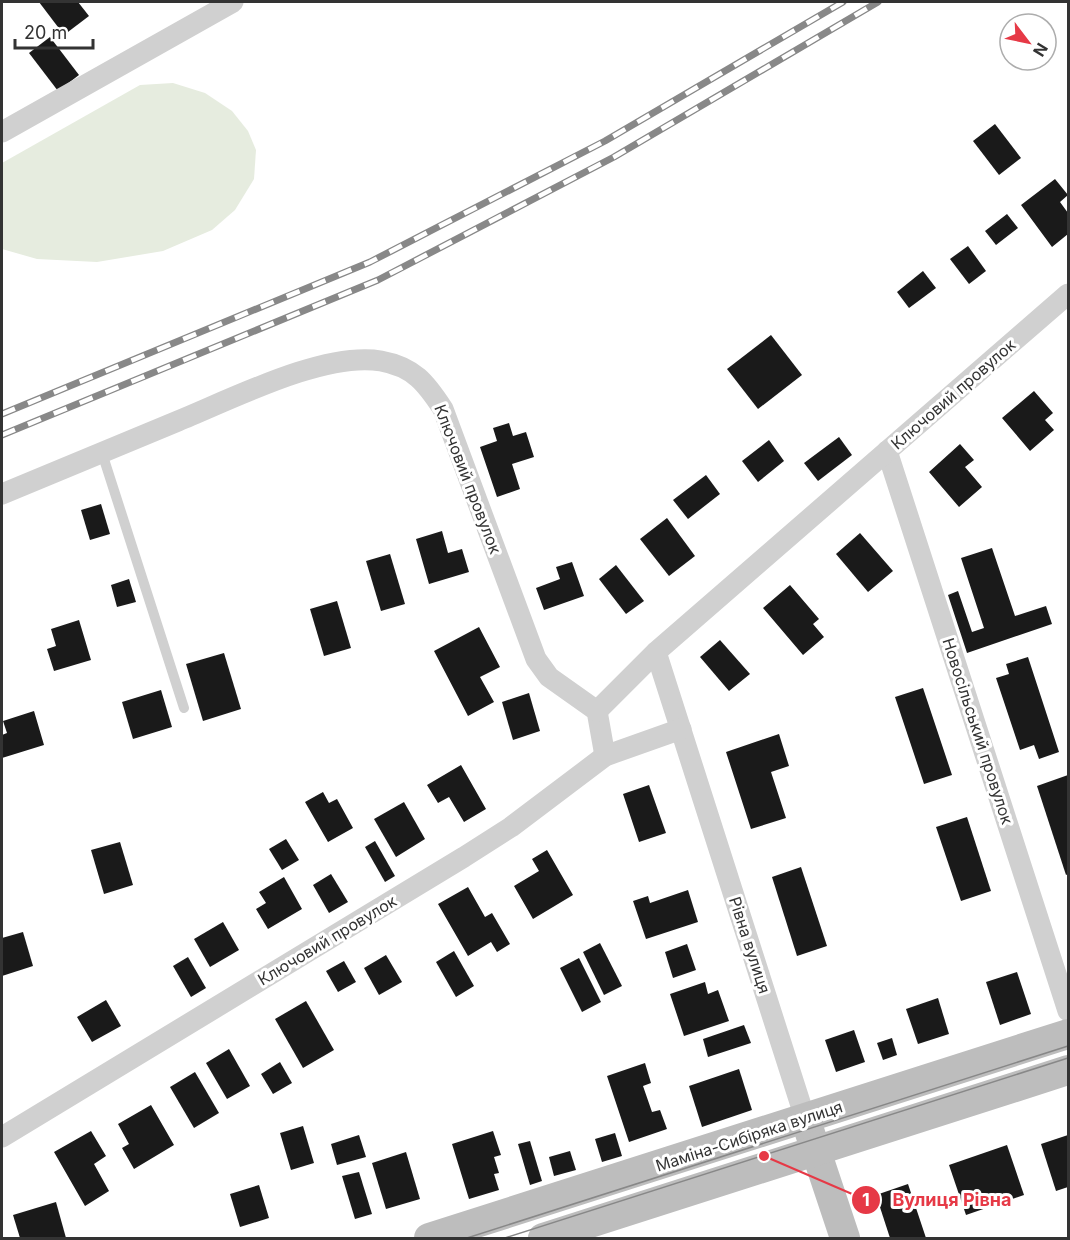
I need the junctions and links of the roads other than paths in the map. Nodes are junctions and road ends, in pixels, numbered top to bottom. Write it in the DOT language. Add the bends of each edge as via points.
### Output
graph roads {
  1 [pos="233,2"];
  2 [pos="2,132"];
  3 [pos="1068,294"];
  4 [pos="887,451"];
  5 [pos="102,453"];
  6 [pos="2,494"];
  7 [pos="656,652"];
  8 [pos="184,708"];
  9 [pos="597,711"];
  10 [pos="681,729"];
  11 [pos="605,756"];
  12 [pos="1068,1011"];
  13 [pos="1068,1034"];
  14 [pos="1068,1070"];
  15 [pos="805,1118"];
  16 [pos="2,1137"];
  17 [pos="816,1151"];
  18 [pos="429,1239"];
  19 [pos="543,1239"];
  20 [pos="845,1239"];
  1 -- 2 [label="street"];
  3 -- 4 [label="street, Ключовий провулок"];
  4 -- 7 [label="street, Ключовий провулок"];
  4 -- 12 [label="street, Новосільський провулок"];
  5 -- 6 [label="street, Ключовий провулок"];
  5 -- 8 [label="lane"];
  5 -- 9 [label="street, Ключовий провулок" via="293,374 325,365 381,361 408,369 427,384 443,409 536,658 549,677"];
  7 -- 9 [label="street, Ключовий провулок"];
  7 -- 10 [label="street, Рівна вулиця"];
  9 -- 11 [label="street"];
  10 -- 11 [label="street, Ключовий провулок"];
  10 -- 15 [label="street, Рівна вулиця"];
  11 -- 16 [label="street, Ключовий провулок" via="464,857"];
  13 -- 15 [label="main road, Маміна-Сибіряка вулиця"];
  14 -- 17 [label="main road, Маміна-Сибіряка вулиця"];
  15 -- 17 [label="main road, Рівна вулиця"];
  15 -- 18 [label="main road, Маміна-Сибіряка вулиця"];
  17 -- 19 [label="main road, Маміна-Сибіряка вулиця"];
  17 -- 20 [label="main road, Рівна вулиця"];
}
